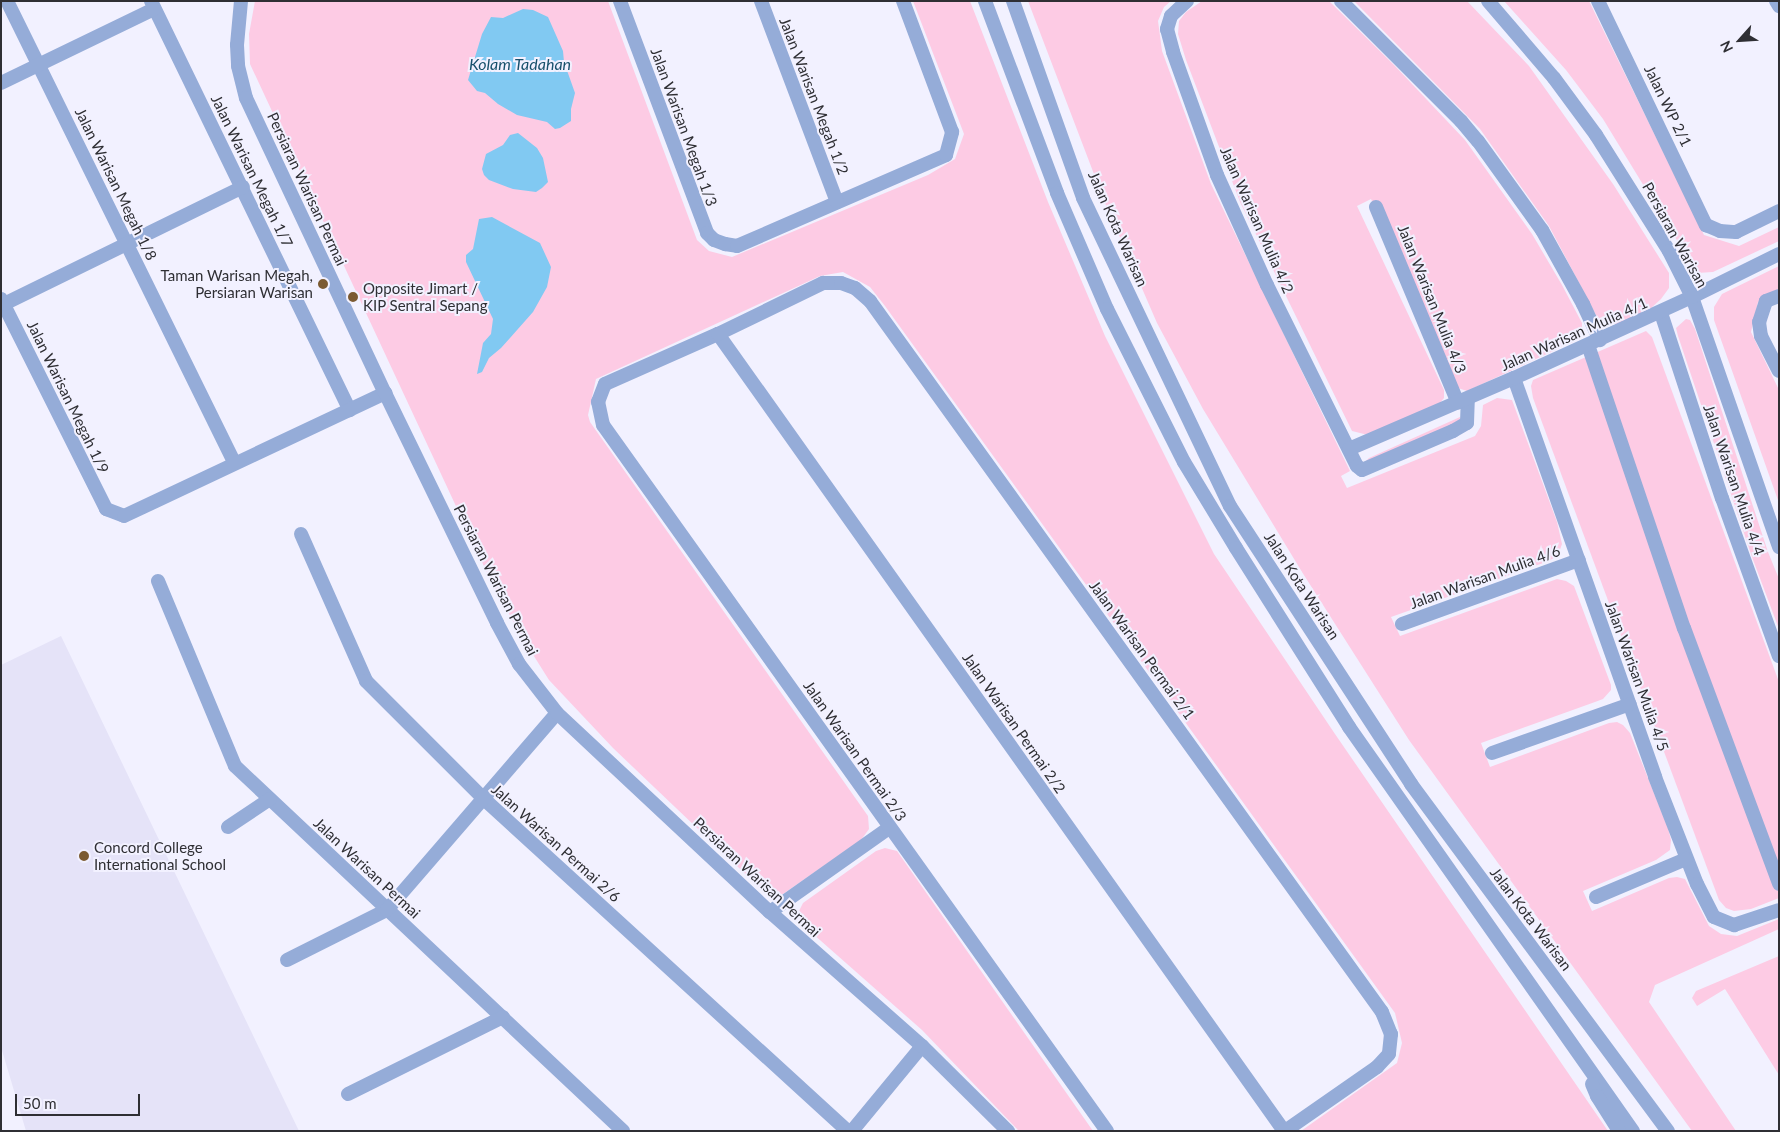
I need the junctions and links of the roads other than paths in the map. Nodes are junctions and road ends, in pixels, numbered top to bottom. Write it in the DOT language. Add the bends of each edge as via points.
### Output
graph roads {
  1 [pos="7,1"];
  2 [pos="241,1"];
  3 [pos="620,1"];
  4 [pos="761,1"];
  5 [pos="903,1"];
  6 [pos="985,1"];
  7 [pos="1013,1"];
  8 [pos="1187,1"];
  9 [pos="1342,1"];
  10 [pos="1488,1"];
  11 [pos="1598,1"];
  12 [pos="1776,1"];
  13 [pos="152,5"];
  14 [pos="1779,6"];
  15 [pos="39,65"];
  16 [pos="1,83"];
  17 [pos="243,187"];
  18 [pos="837,202"];
  19 [pos="1376,207"];
  20 [pos="1779,211"];
  21 [pos="127,245"];
  22 [pos="1779,254"];
  23 [pos="1779,296"];
  24 [pos="1692,297"];
  25 [pos="2,302"];
  26 [pos="1661,312"];
  27 [pos="718,334"];
  28 [pos="1594,342"];
  29 [pos="1779,371"];
  30 [pos="1514,378"];
  31 [pos="385,393"];
  32 [pos="1463,401"];
  33 [pos="350,410"];
  34 [pos="1349,449"];
  35 [pos="234,462"];
  36 [pos="301,534"];
  37 [pos="1779,547"];
  38 [pos="1579,560"];
  39 [pos="158,581"];
  40 [pos="1402,624"];
  41 [pos="1779,656"];
  42 [pos="1630,704"];
  43 [pos="557,713"];
  44 [pos="1492,753"];
  45 [pos="270,799"];
  46 [pos="484,799"];
  47 [pos="228,827"];
  48 [pos="889,828"];
  49 [pos="1686,860"];
  50 [pos="1779,884"];
  51 [pos="1596,897"];
  52 [pos="387,910"];
  53 [pos="1779,910"];
  54 [pos="770,912"];
  55 [pos="287,960"];
  56 [pos="503,1018"];
  57 [pos="922,1046"];
  58 [pos="1586,1064"];
  59 [pos="348,1094"];
  60 [pos="614,1129"];
  61 [pos="850,1131"];
  62 [pos="1008,1131"];
  63 [pos="1107,1131"];
  64 [pos="1284,1131"];
  65 [pos="1619,1131"];
  66 [pos="1633,1131"];
  67 [pos="1668,1131"];
  1 -- 15 [label="street, Jalan Warisan Megah 1/8"];
  2 -- 31 [label="street, Persiaran Warisan Permai" via="237,45 246,98"];
  3 -- 18 [label="street, Jalan Warisan Megah 1/3" via="707,233 714,240 737,246"];
  4 -- 18 [label="street, Jalan Warisan Megah 1/2"];
  5 -- 18 [label="street" via="952,132 946,155"];
  6 -- 58 [label="street" via="1057,193 1107,309 1184,462 1349,727"];
  7 -- 67 [label="street, Jalan Kota Warisan" via="1083,198 1230,506 1411,784"];
  8 -- 34 [label="street, Jalan Warisan Mulia 4/2" via="1171,16 1167,29 1214,166 1267,285"];
  9 -- 28 [label="street" via="1478,141 1542,230 1583,304"];
  10 -- 24 [label="street, Persiaran Warisan" via="1554,78 1596,135 1669,252"];
  11 -- 20 [label="street, Jalan WP 2/1" via="1706,225 1720,231 1736,232"];
  12 -- 14 [label="street"];
  13 -- 15 [label="street"];
  13 -- 17 [label="street, Jalan Warisan Megah 1/7"];
  15 -- 16 [label="street"];
  15 -- 21 [label="street, Jalan Warisan Megah 1/8"];
  17 -- 21 [label="street"];
  17 -- 33 [label="street, Jalan Warisan Megah 1/7"];
  19 -- 32 [label="street, Jalan Warisan Mulia 4/3"];
  21 -- 25 [label="street"];
  21 -- 35 [label="street, Jalan Warisan Megah 1/8"];
  22 -- 24 [label="street, Jalan Warisan Mulia 4/1"];
  23 -- 29 [label="street" via="1766,301 1759,322 1761,336"];
  24 -- 26 [label="street, Jalan Warisan Mulia 4/1"];
  24 -- 37 [label="street, Persiaran Warisan"];
  25 -- 35 [label="street, Jalan Warisan Megah 1/9" via="106,509 124,516"];
  26 -- 28 [label="street, Jalan Warisan Mulia 4/1"];
  26 -- 41 [label="street, Jalan Warisan Mulia 4/4" via="1722,498"];
  27 -- 48 [label="street, Jalan Warisan Permai 2/3" via="605,384 598,402 603,425"];
  27 -- 64 [label="street, Jalan Warisan Permai 2/2"];
  27 -- 64 [label="street, Jalan Warisan Permai 2/1" via="823,283 841,283 855,288 870,301 1382,1012 1391,1034 1389,1054 1377,1067"];
  28 -- 30 [label="street, Jalan Warisan Mulia 4/1"];
  28 -- 50 [label="street" via="1684,628"];
  30 -- 32 [label="street, Jalan Warisan Mulia 4/1"];
  30 -- 38 [label="street, Jalan Warisan Mulia 4/5"];
  31 -- 33 [label="street"];
  31 -- 43 [label="street, Persiaran Warisan Permai" via="519,664"];
  32 -- 34 [label="street, Jalan Warisan Mulia 4/1"];
  32 -- 34 [label="street" via="1467,422 1403,453 1362,470"];
  33 -- 35 [label="street"];
  36 -- 46 [label="street, Jalan Warisan Permai 2/6" via="366,682"];
  38 -- 40 [label="street, Jalan Warisan Mulia 4/6"];
  38 -- 42 [label="street, Jalan Warisan Mulia 4/5"];
  39 -- 45 [label="street, Jalan Warisan Permai" via="235,766"];
  42 -- 44 [label="street"];
  42 -- 49 [label="street, Jalan Warisan Mulia 4/5"];
  43 -- 46 [label="street"];
  43 -- 54 [label="street, Persiaran Warisan Permai"];
  45 -- 47 [label="street"];
  45 -- 52 [label="street, Jalan Warisan Permai"];
  46 -- 52 [label="street"];
  46 -- 61 [label="street, Jalan Warisan Permai 2/6"];
  48 -- 54 [label="street"];
  48 -- 63 [label="street, Jalan Warisan Permai 2/3"];
  49 -- 51 [label="street"];
  49 -- 53 [label="street, Jalan Warisan Mulia 4/5" via="1714,917 1734,925"];
  52 -- 55 [label="street"];
  52 -- 56 [label="street, Jalan Warisan Permai"];
  54 -- 57 [label="street, Persiaran Warisan Permai"];
  56 -- 59 [label="street"];
  56 -- 60 [label="street, Jalan Warisan Permai"];
  57 -- 61 [label="street"];
  57 -- 62 [label="street, Persiaran Warisan Permai"];
  58 -- 65 [label="street" via="1597,1096"];
  58 -- 66 [label="street"];
}
